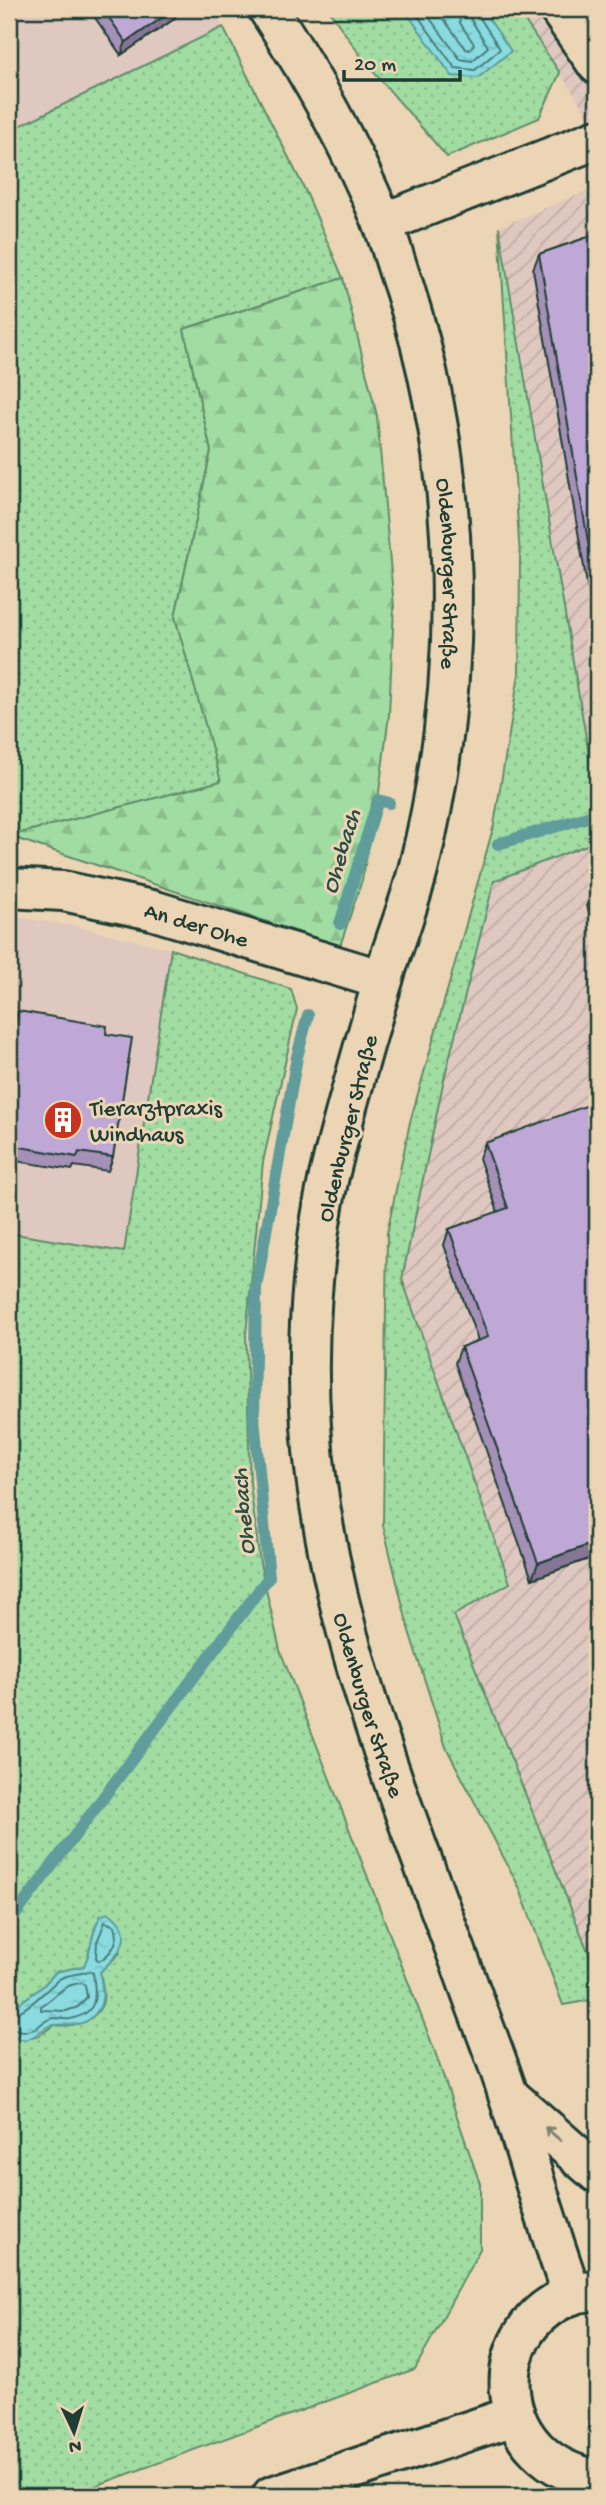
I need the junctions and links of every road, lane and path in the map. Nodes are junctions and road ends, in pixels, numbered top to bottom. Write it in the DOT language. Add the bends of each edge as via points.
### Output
graph roads {
  1 [pos="268,9"];
  2 [pos="559,9"];
  3 [pos="597,64"];
  4 [pos="597,139"];
  5 [pos="383,223"];
  6 [pos="9,888"];
  7 [pos="383,980"];
  8 [pos="509,2095"];
  9 [pos="597,2173"];
  10 [pos="585,2293"];
  11 [pos="514,2416"];
  12 [pos="597,2479"];
  13 [pos="272,2496"];
  1 -- 5 [label="main road, Oldenburger Straße" via="322,95"];
  2 -- 3 [label="main road"];
  4 -- 5 [label="main road"];
  5 -- 7 [label="main road, Oldenburger Straße" via="421,340 441,441 453,565 449,694 438,783 418,871"];
  6 -- 7 [label="main road, An der Ohe" via="63,891 152,910"];
  7 -- 8 [label="main road, Oldenburger Straße" via="328,1180 311,1298 310,1424 323,1529 354,1662"];
  9 -- 8 [label="main road, one-way"];
  8 -- 10 [label="main road, Oldenburger Straße" via="548,2229"];
  10 -- 11 [label="main road" via="546,2310 525,2331 513,2357 509,2387"];
  11 -- 12 [label="main road" via="528,2443 550,2463 577,2476"];
  11 -- 13 [label="main road"];
}
